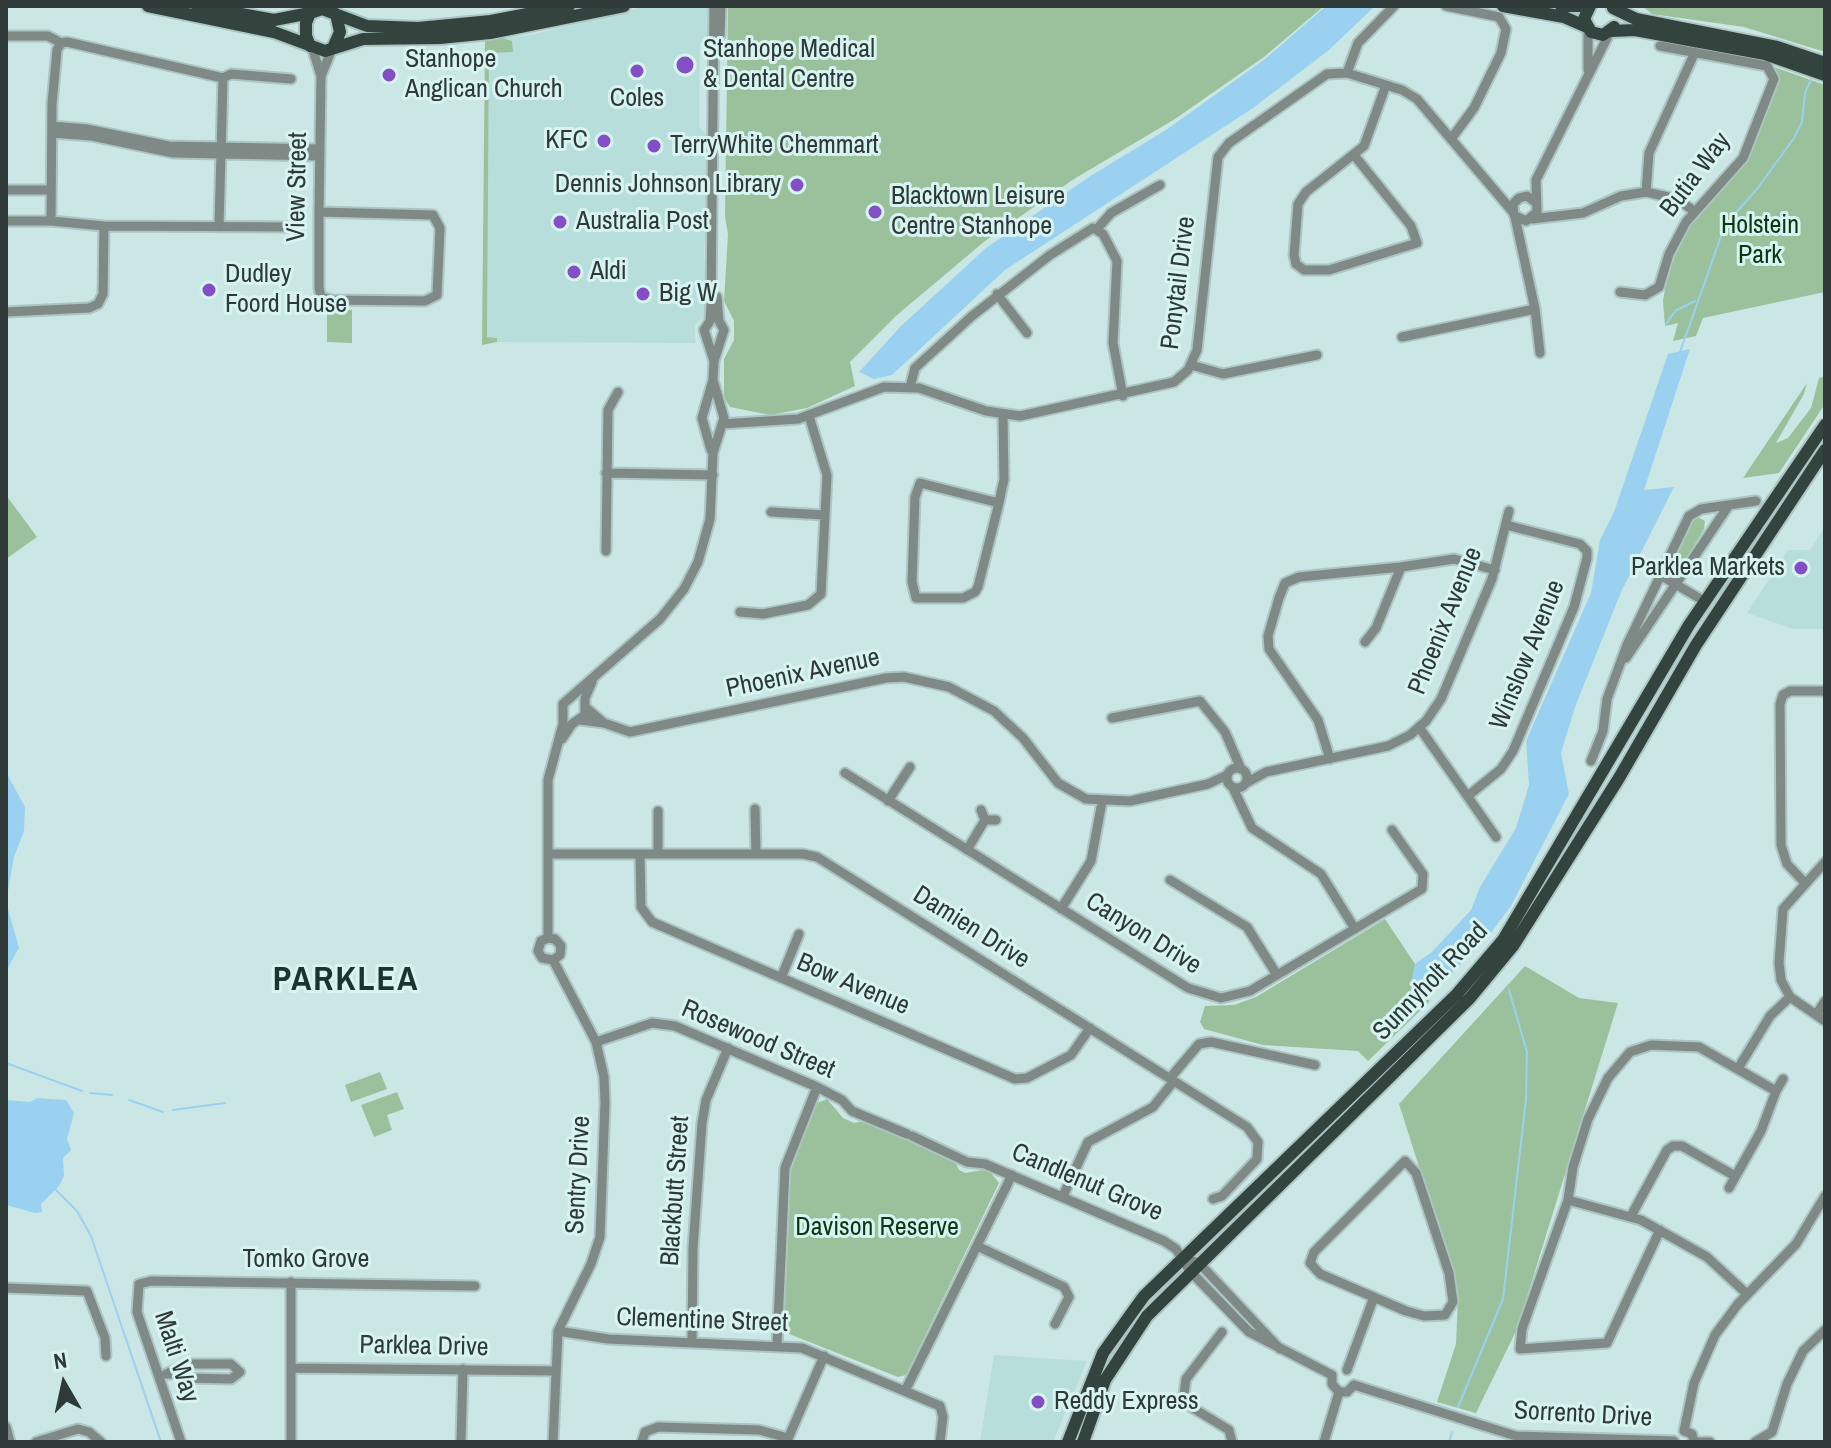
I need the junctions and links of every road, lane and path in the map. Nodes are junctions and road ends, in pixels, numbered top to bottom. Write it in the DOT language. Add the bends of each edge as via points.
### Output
graph roads {
  1 [pos="148,6"];
  2 [pos="197,6"];
  3 [pos="569,6"];
  4 [pos="624,6"];
  5 [pos="714,6"];
  6 [pos="721,6"];
  7 [pos="1394,6"];
  8 [pos="1446,6"];
  9 [pos="1503,6"];
  10 [pos="1561,6"];
  11 [pos="1582,6"];
  12 [pos="1590,6"];
  13 [pos="1612,7"];
  14 [pos="311,11"];
  15 [pos="334,11"];
  16 [pos="1587,28"];
  17 [pos="1611,31"];
  18 [pos="6,36"];
  19 [pos="61,43"];
  20 [pos="311,46"];
  21 [pos="1660,46"];
  22 [pos="333,49"];
  23 [pos="1695,52"];
  24 [pos="1820,68"];
  25 [pos="1588,70"];
  26 [pos="1347,73"];
  27 [pos="321,76"];
  28 [pos="223,78"];
  29 [pos="291,79"];
  30 [pos="1386,85"];
  31 [pos="52,130"];
  32 [pos="1451,139"];
  33 [pos="220,151"];
  34 [pos="320,152"];
  35 [pos="1354,155"];
  36 [pos="1536,180"];
  37 [pos="1160,185"];
  38 [pos="6,190"];
  39 [pos="51,190"];
  40 [pos="1646,192"];
  41 [pos="1500,196"];
  42 [pos="1521,197"];
  43 [pos="1536,203"];
  44 [pos="1694,211"];
  45 [pos="319,212"];
  46 [pos="1514,213"];
  47 [pos="1555,215"];
  48 [pos="1530,219"];
  49 [pos="6,221"];
  50 [pos="51,221"];
  51 [pos="104,226"];
  52 [pos="219,227"];
  53 [pos="297,227"];
  54 [pos="1097,229"];
  55 [pos="1521,244"];
  56 [pos="1620,292"];
  57 [pos="997,294"];
  58 [pos="1535,309"];
  59 [pos="6,312"];
  60 [pos="714,321"];
  61 [pos="1027,333"];
  62 [pos="1402,337"];
  63 [pos="721,338"];
  64 [pos="708,339"];
  65 [pos="1540,353"];
  66 [pos="1317,355"];
  67 [pos="714,361"];
  68 [pos="1191,365"];
  69 [pos="713,380"];
  70 [pos="910,387"];
  71 [pos="618,392"];
  72 [pos="1123,396"];
  73 [pos="720,410"];
  74 [pos="704,411"];
  75 [pos="1003,415"];
  76 [pos="809,416"];
  77 [pos="754,422"];
  78 [pos="705,425"];
  79 [pos="720,425"];
  80 [pos="1825,425"];
  81 [pos="1825,450"];
  82 [pos="713,453"];
  83 [pos="606,473"];
  84 [pos="713,475"];
  85 [pos="1756,501"];
  86 [pos="999,503"];
  87 [pos="1729,505"];
  88 [pos="1509,511"];
  89 [pos="771,512"];
  90 [pos="1692,513"];
  91 [pos="825,515"];
  92 [pos="1506,525"];
  93 [pos="1708,533"];
  94 [pos="608,545"];
  95 [pos="1401,567"];
  96 [pos="1495,570"];
  97 [pos="1660,575"];
  98 [pos="1675,583"];
  99 [pos="1704,601"];
  100 [pos="740,612"];
  101 [pos="1365,642"];
  102 [pos="1624,660"];
  103 [pos="595,675"];
  104 [pos="1825,691"];
  105 [pos="569,699"];
  106 [pos="585,706"];
  107 [pos="563,711"];
  108 [pos="1112,718"];
  109 [pos="578,721"];
  110 [pos="604,723"];
  111 [pos="1419,727"];
  112 [pos="555,749"];
  113 [pos="1231,751"];
  114 [pos="1330,759"];
  115 [pos="1591,761"];
  116 [pos="910,767"];
  117 [pos="1242,770"];
  118 [pos="1266,772"];
  119 [pos="845,773"];
  120 [pos="1228,773"];
  121 [pos="1208,784"];
  122 [pos="1245,784"];
  123 [pos="1231,787"];
  124 [pos="1469,795"];
  125 [pos="888,801"];
  126 [pos="1102,802"];
  127 [pos="1243,807"];
  128 [pos="755,809"];
  129 [pos="658,811"];
  130 [pos="987,817"];
  131 [pos="1392,830"];
  132 [pos="1496,837"];
  133 [pos="967,850"];
  134 [pos="548,854"];
  135 [pos="658,854"];
  136 [pos="756,854"];
  137 [pos="640,855"];
  138 [pos="1825,862"];
  139 [pos="1170,880"];
  140 [pos="1805,883"];
  141 [pos="1061,909"];
  142 [pos="1355,929"];
  143 [pos="799,934"];
  144 [pos="548,938"];
  145 [pos="553,960"];
  146 [pos="1277,975"];
  147 [pos="781,978"];
  148 [pos="1790,997"];
  149 [pos="1825,1001"];
  150 [pos="1816,1015"];
  151 [pos="1825,1021"];
  152 [pos="1090,1028"];
  153 [pos="596,1042"];
  154 [pos="728,1048"];
  155 [pos="1315,1065"];
  156 [pos="1739,1067"];
  157 [pos="1783,1079"];
  158 [pos="1172,1080"];
  159 [pos="817,1087"];
  160 [pos="1776,1091"];
  161 [pos="910,1135"];
  162 [pos="1012,1175"];
  163 [pos="1735,1176"];
  164 [pos="1729,1188"];
  165 [pos="1063,1196"];
  166 [pos="1825,1196"];
  167 [pos="1213,1199"];
  168 [pos="1568,1200"];
  169 [pos="1631,1216"];
  170 [pos="1660,1230"];
  171 [pos="977,1246"];
  172 [pos="1182,1259"];
  173 [pos="1194,1267"];
  174 [pos="1312,1268"];
  175 [pos="1300,1273"];
  176 [pos="291,1282"];
  177 [pos="137,1286"];
  178 [pos="475,1286"];
  179 [pos="6,1288"];
  180 [pos="1747,1294"];
  181 [pos="1374,1297"];
  182 [pos="1055,1324"];
  183 [pos="1825,1330"];
  184 [pos="558,1331"];
  185 [pos="1222,1332"];
  186 [pos="692,1342"];
  187 [pos="777,1345"];
  188 [pos="106,1356"];
  189 [pos="824,1356"];
  190 [pos="291,1368"];
  191 [pos="463,1369"];
  192 [pos="1347,1370"];
  193 [pos="180,1371"];
  194 [pos="556,1371"];
  195 [pos="162,1375"];
  196 [pos="1332,1375"];
  197 [pos="1354,1385"];
  198 [pos="905,1391"];
  199 [pos="1339,1392"];
  200 [pos="6,1427"];
  201 [pos="1684,1431"];
  202 [pos="788,1440"];
  203 [pos="1552,1440"];
  204 [pos="1674,1441"];
  205 [pos="1763,1441"];
  206 [pos="10,1442"];
  207 [pos="36,1442"];
  208 [pos="101,1442"];
  209 [pos="181,1442"];
  210 [pos="291,1442"];
  211 [pos="461,1442"];
  212 [pos="553,1442"];
  213 [pos="642,1442"];
  214 [pos="940,1442"];
  215 [pos="1068,1442"];
  216 [pos="1083,1442"];
  217 [pos="1232,1442"];
  218 [pos="1324,1442"];
  219 [pos="1694,1442"];
  220 [pos="1710,1442"];
  1 -- 20 [label="main road" via="274,32"];
  2 -- 14 [label="main road" via="274,20"];
  3 -- 15 [label="main road" via="418,28 367,26"];
  4 -- 22 [label="main road" via="490,33 363,39"];
  5 -- 60 [label="street"];
  6 -- 60 [label="street"];
  7 -- 26 [label="street" via="1358,43"];
  8 -- 32 [label="street" via="1495,16 1504,21 1506,35 1474,108"];
  9 -- 16 [label="main road" via="1564,17"];
  10 -- 11 [label="main road"];
  12 -- 16 [label="main road"];
  13 -- 17 [label="main road" via="1617,21"];
  13 -- 24 [label="main road" via="1636,19 1777,47"];
  14 -- 15 [label="main road"];
  14 -- 20 [label="main road" via="305,32"];
  15 -- 22 [label="main road" via="340,32"];
  16 -- 17 [label="main road" via="1599,35"];
  16 -- 25 [label="street"];
  17 -- 24 [label="main road" via="1635,30"];
  17 -- 25 [label="street"];
  18 -- 19 [label="street" via="48,36"];
  19 -- 28 [label="street"];
  19 -- 31 [label="street"];
  20 -- 22 [label="main road"];
  20 -- 27 [label="street, View Street"];
  21 -- 23 [label="street, Butia Way"];
  22 -- 27 [label="street, View Street"];
  23 -- 40 [label="street" via="1649,153"];
  23 -- 44 [label="street, Butia Way" via="1767,66 1774,79 1743,158"];
  25 -- 36 [label="street"];
  26 -- 30 [label="street"];
  26 -- 68 [label="street, Ponytail Drive" via="1317,79 1220,153 1214,167 1197,350"];
  27 -- 34 [label="street, View Street"];
  28 -- 29 [label="street" via="231,74"];
  28 -- 33 [label="street"];
  30 -- 32 [label="street" via="1417,99"];
  30 -- 35 [label="street" via="1371,134"];
  31 -- 33 [label="street" via="87,129"];
  31 -- 39 [label="street"];
  32 -- 41 [label="street"];
  33 -- 34 [label="street"];
  33 -- 52 [label="street"];
  34 -- 45 [label="street, View Street"];
  35 -- 35 [label="street" via="1301,198 1293,247 1296,264 1308,271 1329,270 1417,243 1411,226"];
  36 -- 42 [label="street"];
  36 -- 43 [label="street"];
  37 -- 54 [label="street" via="1111,213"];
  38 -- 39 [label="street"];
  39 -- 50 [label="street"];
  40 -- 44 [label="street" via="1677,199"];
  40 -- 47 [label="street" via="1621,196 1583,213"];
  41 -- 42 [label="street"];
  41 -- 46 [label="street"];
  42 -- 43 [label="street"];
  42 -- 46 [label="street"];
  43 -- 47 [label="street"];
  43 -- 48 [label="street"];
  44 -- 56 [label="street, Butia Way" via="1673,245 1659,287 1645,295"];
  45 -- 45 [label="street, View Street" via="426,213 436,218 440,285 432,299 321,297"];
  46 -- 48 [label="street"];
  46 -- 55 [label="street"];
  47 -- 48 [label="street"];
  48 -- 55 [label="street"];
  49 -- 50 [label="street"];
  50 -- 51 [label="street"];
  51 -- 52 [label="street"];
  51 -- 59 [label="street" via="103,294 98,304"];
  52 -- 53 [label="street"];
  54 -- 57 [label="street" via="1086,231"];
  54 -- 72 [label="street" via="1117,261 1113,343"];
  55 -- 58 [label="street"];
  57 -- 61 [label="street"];
  57 -- 70 [label="street" via="920,362"];
  58 -- 62 [label="street"];
  58 -- 65 [label="street"];
  60 -- 63 [label="street" via="724,330"];
  60 -- 64 [label="street" via="704,330"];
  63 -- 64 [label="street"];
  63 -- 67 [label="street"];
  64 -- 67 [label="street"];
  66 -- 68 [label="street" via="1223,374"];
  67 -- 69 [label="street"];
  68 -- 72 [label="street, Ponytail Drive" via="1168,385"];
  69 -- 73 [label="street"];
  69 -- 74 [label="street"];
  70 -- 75 [label="street, Ponytail Drive"];
  70 -- 76 [label="street, Ponytail Drive" via="875,388"];
  71 -- 83 [label="street" via="608,410"];
  72 -- 75 [label="street, Ponytail Drive" via="1035,415"];
  73 -- 74 [label="street" via="713,406"];
  73 -- 77 [label="street, Ponytail Drive"];
  73 -- 79 [label="street"];
  74 -- 78 [label="street"];
  75 -- 86 [label="street"];
  76 -- 77 [label="street, Ponytail Drive"];
  76 -- 91 [label="street" via="826,469"];
  77 -- 79 [label="street, Ponytail Drive"];
  78 -- 79 [label="street, Ponytail Drive"];
  78 -- 82 [label="street"];
  79 -- 82 [label="street"];
  80 -- 99 [label="main road, Sunnyholt Road"];
  81 -- 173 [label="main road, Sunnyholt Road" via="1700,637 1619,778 1498,966"];
  82 -- 84 [label="street"];
  83 -- 84 [label="street"];
  83 -- 94 [label="street"];
  84 -- 103 [label="street" via="708,532 684,589 660,619"];
  85 -- 87 [label="street"];
  86 -- 86 [label="street" via="920,483 912,582 916,598 963,598 975,592"];
  87 -- 90 [label="street"];
  87 -- 93 [label="street"];
  88 -- 92 [label="street, Phoenix Avenue"];
  89 -- 91 [label="street"];
  90 -- 93 [label="street" via="1707,517"];
  90 -- 97 [label="street"];
  91 -- 100 [label="street" via="819,598 763,614"];
  92 -- 96 [label="street, Phoenix Avenue"];
  92 -- 124 [label="street, Winslow Avenue" via="1580,544 1587,558 1574,607 1513,751 1501,769"];
  93 -- 98 [label="street"];
  95 -- 96 [label="street" via="1454,559"];
  95 -- 101 [label="street"];
  95 -- 114 [label="street" via="1299,577 1285,583 1268,644 1318,720"];
  96 -- 111 [label="street, Phoenix Avenue" via="1441,699"];
  97 -- 98 [label="street"];
  97 -- 102 [label="street"];
  98 -- 99 [label="street"];
  98 -- 102 [label="street"];
  99 -- 172 [label="main road, Sunnyholt Road" via="1533,894 1493,952 1457,994"];
  102 -- 115 [label="street" via="1607,699 1603,731"];
  103 -- 105 [label="street"];
  103 -- 106 [label="street"];
  104 -- 140 [label="street" via="1790,691 1780,704 1781,845 1787,864"];
  105 -- 106 [label="street" via="579,699"];
  105 -- 107 [label="street"];
  106 -- 109 [label="street"];
  106 -- 110 [label="street"];
  107 -- 109 [label="street" via="566,718"];
  107 -- 112 [label="street"];
  108 -- 113 [label="street" via="1200,701 1223,728"];
  109 -- 110 [label="street, Phoenix Avenue"];
  109 -- 112 [label="street"];
  110 -- 126 [label="street, Phoenix Avenue" via="635,731 886,678 914,678 949,687 994,711 1058,783"];
  111 -- 114 [label="street, Phoenix Avenue" via="1388,746"];
  111 -- 124 [label="street"];
  112 -- 134 [label="street" via="548,780"];
  113 -- 117 [label="street"];
  113 -- 120 [label="street"];
  114 -- 118 [label="street, Phoenix Avenue"];
  116 -- 125 [label="street"];
  117 -- 118 [label="street, Phoenix Avenue"];
  117 -- 120 [label="street, Phoenix Avenue"];
  117 -- 122 [label="street"];
  118 -- 122 [label="street, Phoenix Avenue"];
  119 -- 125 [label="street, Canyon Drive"];
  120 -- 121 [label="street, Phoenix Avenue"];
  120 -- 123 [label="street"];
  121 -- 123 [label="street, Phoenix Avenue"];
  121 -- 126 [label="street, Phoenix Avenue"];
  122 -- 123 [label="street, Phoenix Avenue"];
  122 -- 127 [label="street"];
  123 -- 127 [label="street"];
  124 -- 132 [label="street"];
  125 -- 133 [label="street, Canyon Drive"];
  126 -- 141 [label="street" via="1091,861"];
  127 -- 142 [label="street" via="1258,834 1321,874"];
  128 -- 136 [label="street"];
  129 -- 135 [label="street"];
  130 -- 133 [label="street"];
  131 -- 142 [label="street, Canyon Drive" via="1428,884"];
  133 -- 141 [label="street, Canyon Drive"];
  134 -- 137 [label="street, Damien Drive"];
  134 -- 144 [label="street"];
  135 -- 136 [label="street, Damien Drive"];
  135 -- 137 [label="street, Damien Drive"];
  136 -- 152 [label="street, Damien Drive" via="817,857"];
  137 -- 147 [label="street, Bow Avenue" via="640,901 647,918"];
  138 -- 140 [label="street"];
  139 -- 146 [label="street" via="1247,927"];
  140 -- 148 [label="street" via="1789,898 1780,919 1780,970"];
  141 -- 146 [label="street, Canyon Drive" via="1199,994 1238,996"];
  142 -- 146 [label="street, Canyon Drive"];
  143 -- 147 [label="street"];
  144 -- 145 [label="street" via="561,946"];
  144 -- 145 [label="street" via="538,951"];
  145 -- 153 [label="street, Sentry Drive"];
  147 -- 152 [label="street, Bow Avenue" via="1019,1079 1071,1055"];
  148 -- 150 [label="street"];
  148 -- 156 [label="street" via="1770,1016"];
  149 -- 150 [label="street"];
  150 -- 151 [label="street"];
  152 -- 158 [label="street, Damien Drive"];
  153 -- 154 [label="street, Rosewood Street" via="663,1023"];
  153 -- 184 [label="street, Sentry Drive" via="605,1087 600,1237"];
  154 -- 159 [label="street, Rosewood Street"];
  154 -- 186 [label="street, Blackbutt Street" via="702,1123"];
  155 -- 158 [label="street" via="1211,1042 1199,1044"];
  156 -- 160 [label="street"];
  156 -- 168 [label="street" via="1699,1047 1651,1045 1630,1052 1608,1078 1588,1119"];
  157 -- 160 [label="street"];
  158 -- 165 [label="street" via="1153,1107 1088,1142"];
  158 -- 167 [label="street, Damien Drive" via="1247,1127 1258,1142 1252,1167"];
  159 -- 161 [label="street, Rosewood Street" via="852,1111"];
  159 -- 187 [label="street" via="785,1168"];
  160 -- 163 [label="street"];
  161 -- 162 [label="street, Candlenut Grove" via="967,1162 978,1161"];
  162 -- 165 [label="street, Candlenut Grove"];
  162 -- 171 [label="street"];
  163 -- 164 [label="street"];
  163 -- 169 [label="street" via="1673,1146"];
  165 -- 172 [label="street, Candlenut Grove" via="1144,1230 1176,1249"];
  166 -- 180 [label="street" via="1796,1244"];
  168 -- 169 [label="street"];
  168 -- 170 [label="street" via="1522,1329 1520,1349 1607,1343"];
  169 -- 170 [label="street"];
  170 -- 180 [label="street" via="1714,1261"];
  171 -- 182 [label="street" via="1064,1287 1069,1297"];
  171 -- 198 [label="street"];
  172 -- 173 [label="street"];
  172 -- 215 [label="main road, Sunnyholt Road" via="1118,1327 1095,1369"];
  173 -- 196 [label="street" via="1280,1349"];
  173 -- 216 [label="main road, Sunnyholt Road" via="1147,1316 1115,1361"];
  174 -- 175 [label="street"];
  174 -- 181 [label="street"];
  174 -- 181 [label="street" via="1314,1252 1405,1161 1416,1173 1449,1273 1453,1302 1445,1315 1416,1314"];
  176 -- 177 [label="street, Tomko Grove" via="151,1281"];
  176 -- 178 [label="street, Tomko Grove"];
  176 -- 190 [label="street"];
  177 -- 195 [label="street, Malti Way" via="137,1312"];
  179 -- 188 [label="street" via="87,1291 105,1338"];
  180 -- 201 [label="street" via="1704,1355"];
  181 -- 192 [label="street"];
  183 -- 205 [label="street" via="1803,1351 1787,1384 1777,1425"];
  184 -- 186 [label="street, Clementine Street"];
  184 -- 194 [label="street, Sentry Drive"];
  185 -- 217 [label="street" via="1186,1379 1183,1402 1229,1430"];
  186 -- 187 [label="street, Clementine Street"];
  187 -- 189 [label="street, Clementine Street"];
  189 -- 198 [label="street, Clementine Street"];
  189 -- 202 [label="street"];
  190 -- 191 [label="street, Parklea Drive"];
  190 -- 210 [label="street"];
  191 -- 194 [label="street, Parklea Drive"];
  191 -- 211 [label="street"];
  192 -- 196 [label="street"];
  192 -- 197 [label="street"];
  193 -- 193 [label="street" via="189,1364 231,1364 240,1372 231,1379 189,1378"];
  193 -- 195 [label="street"];
  194 -- 212 [label="street, Sentry Drive"];
  195 -- 209 [label="street, Malti Way"];
  196 -- 199 [label="street"];
  197 -- 199 [label="street"];
  197 -- 203 [label="street, Sorrento Drive" via="1496,1431"];
  198 -- 214 [label="street, Clementine Street" via="940,1406"];
  199 -- 218 [label="street"];
  200 -- 206 [label="street"];
  201 -- 204 [label="street"];
  201 -- 219 [label="street"];
  202 -- 213 [label="street" via="759,1430 658,1427 645,1432"];
  203 -- 204 [label="street, Sorrento Drive"];
  207 -- 208 [label="street" via="78,1429"];
  219 -- 220 [label="street"];
}
